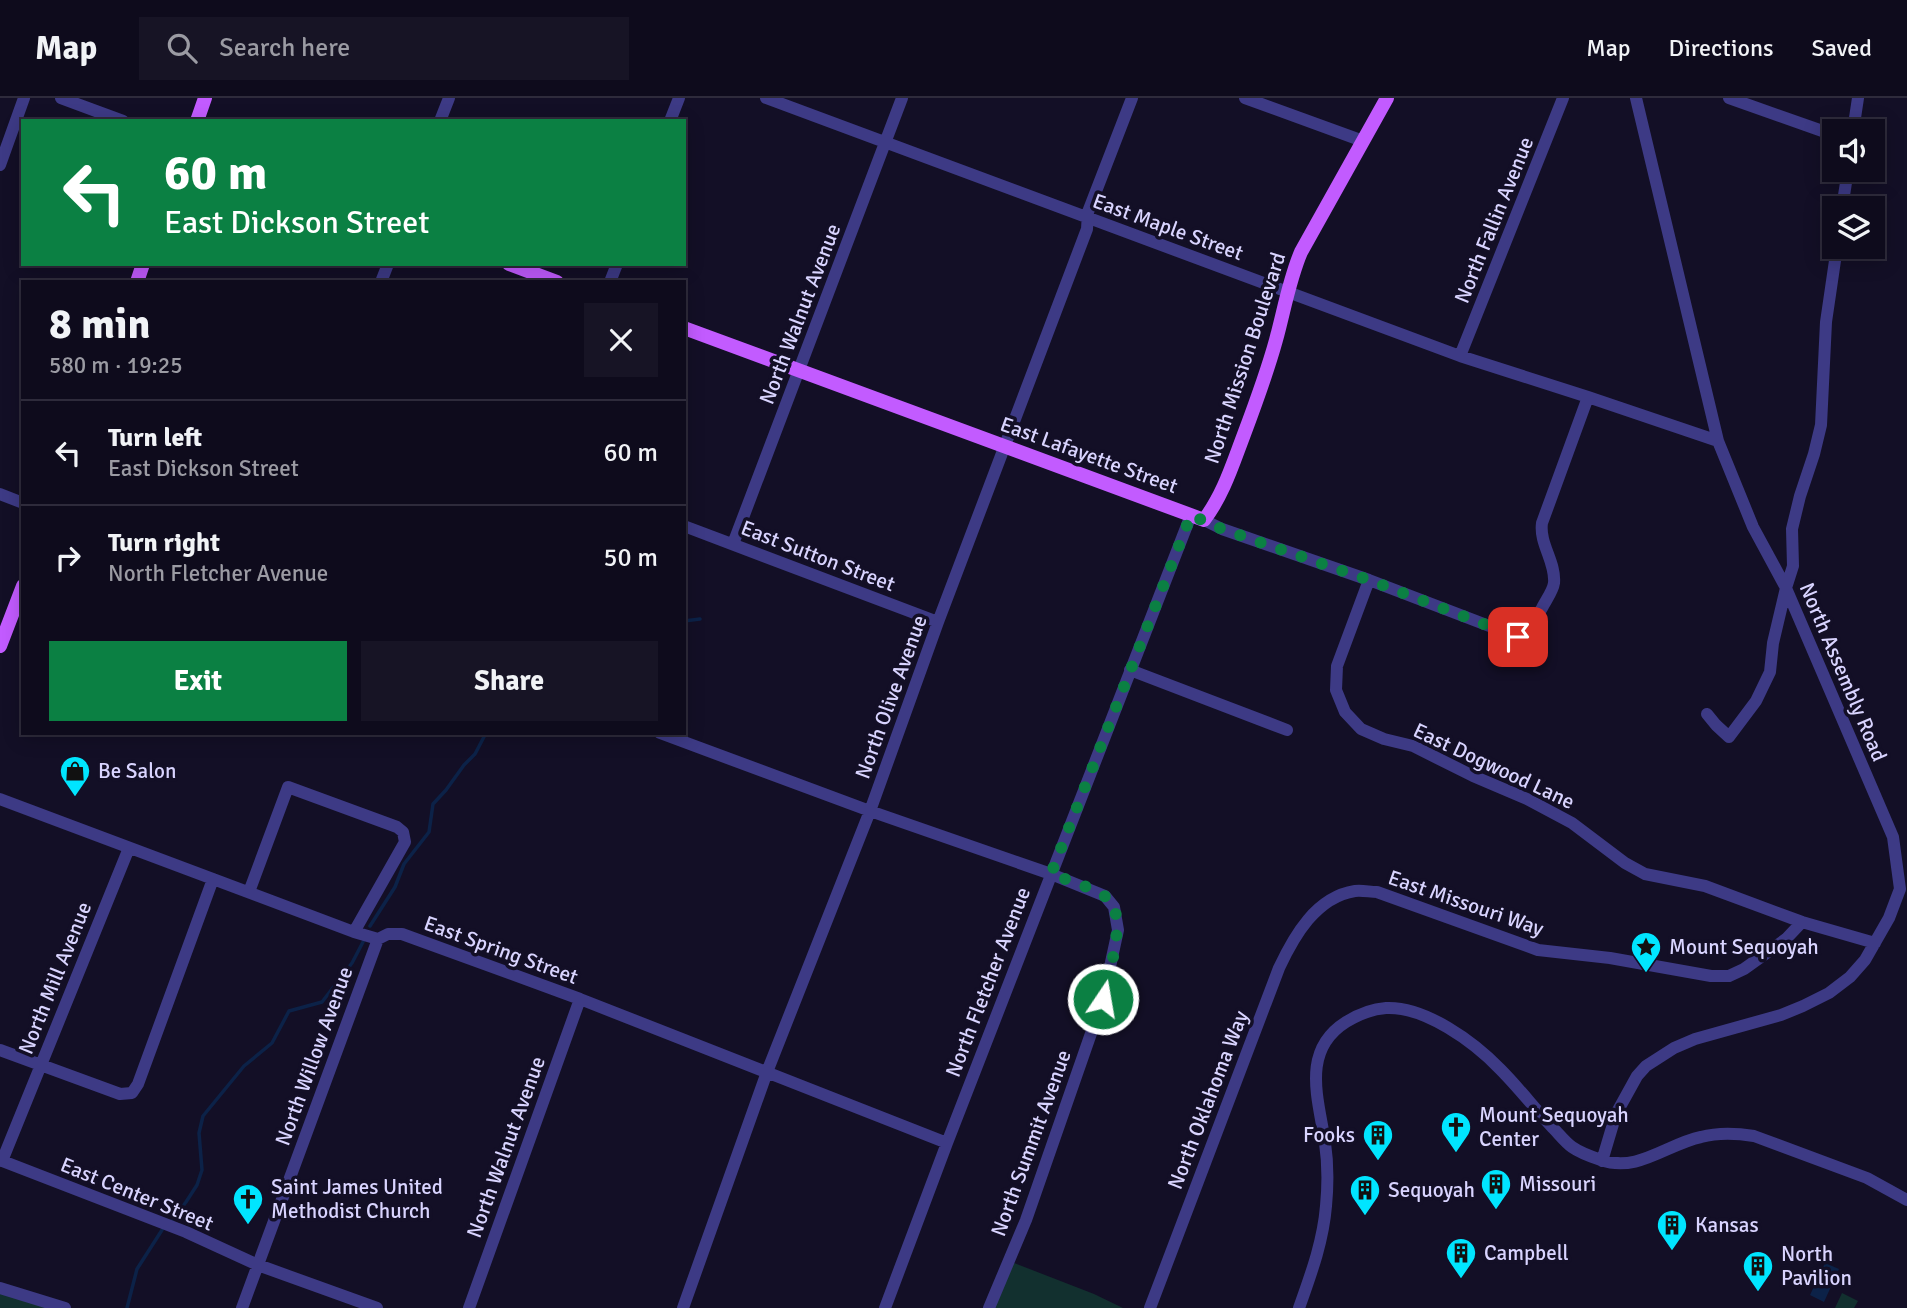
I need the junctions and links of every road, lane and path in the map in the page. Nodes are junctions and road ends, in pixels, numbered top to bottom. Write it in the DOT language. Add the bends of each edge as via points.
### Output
graph roads {
  1 [pos="24,98"];
  2 [pos="61,98"];
  3 [pos="205,98"];
  4 [pos="449,98"];
  5 [pos="679,98"];
  6 [pos="766,98"];
  7 [pos="902,98"];
  8 [pos="1132,98"];
  9 [pos="1245,98"];
  10 [pos="1387,98"];
  11 [pos="1563,98"];
  12 [pos="1636,98"];
  13 [pos="1729,98"];
  14 [pos="1858,98"];
  15 [pos="117,119"];
  16 [pos="198,119"];
  17 [pos="441,119"];
  18 [pos="671,119"];
  19 [pos="1855,119"];
  20 [pos="1822,131"];
  21 [pos="1363,141"];
  22 [pos="886,143"];
  23 [pos="0,165"];
  24 [pos="1087,219"];
  25 [pos="1835,259"];
  26 [pos="514,266"];
  27 [pos="552,280"];
  28 [pos="1288,292"];
  29 [pos="686,329"];
  30 [pos="1460,356"];
  31 [pos="799,370"];
  32 [pos="1588,397"];
  33 [pos="1718,441"];
  34 [pos="1005,447"];
  35 [pos="0,494"];
  36 [pos="21,502"];
  37 [pos="1197,518"];
  38 [pos="686,527"];
  39 [pos="733,544"];
  40 [pos="1369,580"];
  41 [pos="1786,588"];
  42 [pos="21,591"];
  43 [pos="938,622"];
  44 [pos="0,646"];
  45 [pos="1130,670"];
  46 [pos="1707,714"];
  47 [pos="1287,730"];
  48 [pos="665,735"];
  49 [pos="0,799"];
  50 [pos="870,811"];
  51 [pos="129,848"];
  52 [pos="1051,874"];
  53 [pos="213,879"];
  54 [pos="1905,891"];
  55 [pos="249,892"];
  56 [pos="1314,912"];
  57 [pos="1802,922"];
  58 [pos="354,932"];
  59 [pos="378,939"];
  60 [pos="1875,943"];
  61 [pos="580,999"];
  62 [pos="0,1050"];
  63 [pos="40,1065"];
  64 [pos="767,1072"];
  65 [pos="947,1143"];
  66 [pos="1,1161"];
  67 [pos="1602,1161"];
  68 [pos="1905,1200"];
  69 [pos="257,1265"];
  70 [pos="0,1288"];
  71 [pos="65,1308"];
  72 [pos="242,1308"];
  73 [pos="377,1308"];
  74 [pos="469,1308"];
  75 [pos="683,1308"];
  76 [pos="885,1308"];
  77 [pos="989,1308"];
  78 [pos="1150,1308"];
  79 [pos="1299,1308"];
  1 -- 23 [label="street"];
  2 -- 15 [label="street"];
  3 -- 16 [label="main road"];
  4 -- 17 [label="street"];
  5 -- 18 [label="street"];
  6 -- 22 [label="street, East Maple Street"];
  7 -- 22 [label="street, North Walnut Avenue"];
  8 -- 24 [label="street, North Olive Avenue"];
  9 -- 21 [label="street"];
  10 -- 21 [label="main road, North Mission Boulevard"];
  11 -- 30 [label="street, North Fallin Avenue"];
  12 -- 33 [label="street, North Assembly Road"];
  13 -- 20 [label="street"];
  14 -- 19 [label="street"];
  21 -- 28 [label="main road, North Mission Boulevard" via="1301,253"];
  22 -- 24 [label="street, East Maple Street"];
  22 -- 31 [label="street, North Walnut Avenue"];
  24 -- 28 [label="street, East Maple Street"];
  24 -- 34 [label="street, North Olive Avenue"];
  25 -- 41 [label="street" via="1826,322 1821,425 1792,529 1793,566"];
  26 -- 27 [label="main road"];
  28 -- 30 [label="street, East Maple Street"];
  28 -- 37 [label="main road, North Mission Boulevard" via="1269,365 1216,504"];
  29 -- 31 [label="main road, East Lafayette Street"];
  30 -- 32 [label="street, East Maple Street"];
  31 -- 34 [label="main road, East Lafayette Street"];
  31 -- 39 [label="street, North Walnut Avenue"];
  32 -- 33 [label="street, East Maple Street"];
  32 -- 40 [label="street, East Lafayette Street" via="1542,523 1554,585 1529,630 1518,637"];
  33 -- 41 [label="street, North Assembly Road" via="1753,527"];
  34 -- 37 [label="main road, East Lafayette Street"];
  34 -- 43 [label="street, North Olive Avenue"];
  35 -- 36 [label="street"];
  37 -- 40 [label="street, East Lafayette Street"];
  37 -- 45 [label="street, North Fletcher Avenue"];
  38 -- 39 [label="street, East Sutton Street"];
  39 -- 43 [label="street, East Sutton Street"];
  40 -- 57 [label="street, East Dogwood Lane" via="1337,666 1336,690 1345,712 1361,729 1413,746 1527,799 1572,823 1644,874 1705,886"];
  41 -- 46 [label="street" via="1770,672 1756,701 1729,737"];
  41 -- 54 [label="street, North Assembly Road" via="1894,837"];
  42 -- 44 [label="main road"];
  43 -- 50 [label="street, North Olive Avenue"];
  45 -- 47 [label="street"];
  45 -- 52 [label="street, North Fletcher Avenue"];
  48 -- 50 [label="street"];
  49 -- 51 [label="street, East Spring Street"];
  50 -- 52 [label="street"];
  50 -- 64 [label="street, North Olive Avenue"];
  51 -- 53 [label="street, East Spring Street"];
  51 -- 63 [label="street, North Mill Avenue"];
  52 -- 65 [label="street, North Fletcher Avenue"];
  52 -- 77 [label="street, North Summit Avenue" via="1105,896 1114,907 1118,930 1103,999 1026,1220"];
  53 -- 55 [label="street, East Spring Street"];
  53 -- 63 [label="street" via="132,1093 120,1094"];
  54 -- 60 [label="street, North Assembly Road"];
  55 -- 58 [label="street, East Spring Street"];
  55 -- 58 [label="street" via="288,786 397,827 405,842"];
  56 -- 57 [label="street, East Missouri Way" via="1354,891 1377,892 1538,950 1711,976 1729,976 1744,969"];
  56 -- 78 [label="street, North Oklahoma Way" via="1279,968"];
  57 -- 60 [label="street, East Dogwood Lane"];
  58 -- 59 [label="street, East Spring Street"];
  59 -- 61 [label="street, East Spring Street" via="402,934"];
  59 -- 69 [label="street, North Willow Avenue"];
  60 -- 67 [label="street, North Assembly Road" via="1850,977 1829,993 1781,1015 1695,1039 1646,1066 1616,1114"];
  61 -- 64 [label="street, East Spring Street"];
  61 -- 74 [label="street, North Walnut Avenue"];
  62 -- 63 [label="street"];
  63 -- 66 [label="street, North Mill Avenue"];
  64 -- 65 [label="street, East Spring Street"];
  64 -- 75 [label="street, North Olive Avenue"];
  65 -- 76 [label="street, North Fletcher Avenue"];
  66 -- 69 [label="street, East Center Street" via="186,1232"];
  67 -- 68 [label="street" via="1640,1161 1699,1137 1754,1136 1867,1178"];
  67 -- 79 [label="street" via="1571,1147 1499,1068 1462,1037 1430,1018 1398,1008 1357,1015 1330,1035 1317,1066 1315,1087 1327,1164 1326,1207 1318,1252"];
  69 -- 72 [label="street, North Willow Avenue"];
  69 -- 73 [label="street, East Center Street"];
  70 -- 71 [label="street"];
}
